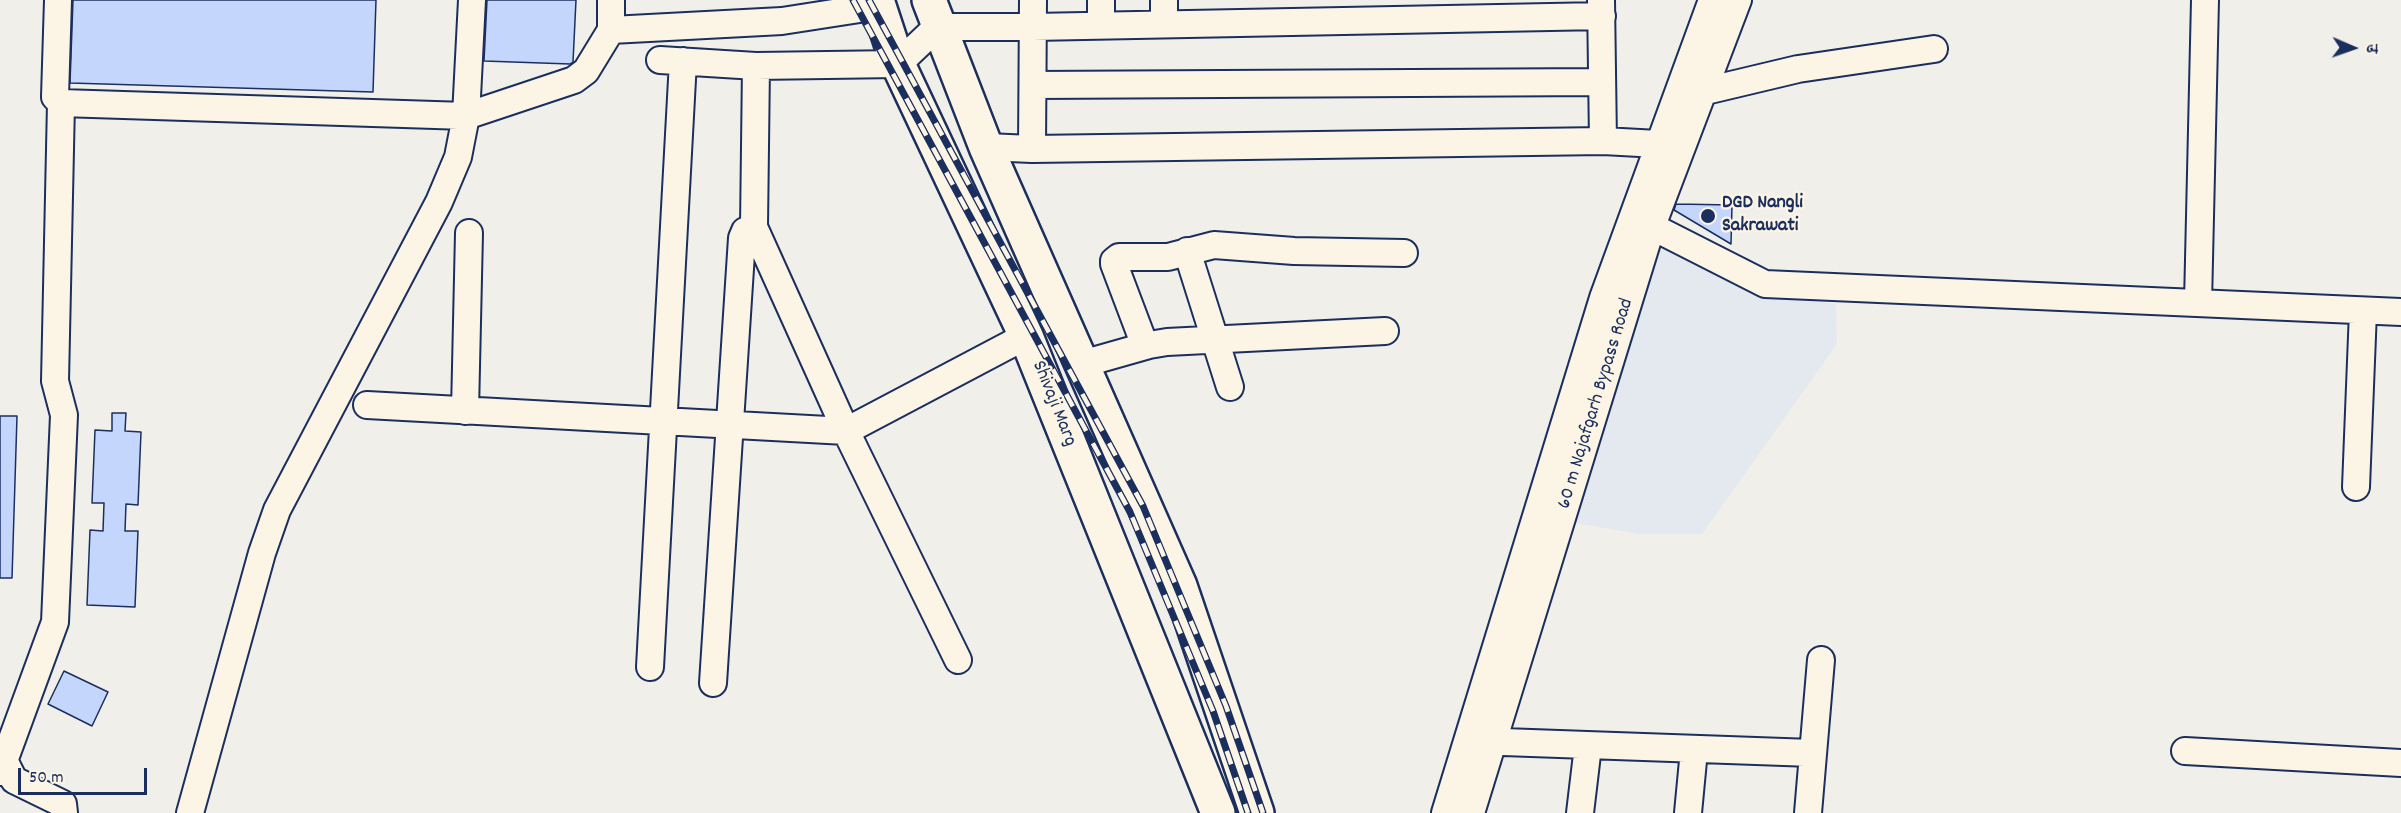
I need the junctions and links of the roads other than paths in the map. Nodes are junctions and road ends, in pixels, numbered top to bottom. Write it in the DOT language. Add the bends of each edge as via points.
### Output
graph roads {
  1 [pos="58,0"];
  2 [pos="472,0"];
  3 [pos="612,0"];
  4 [pos="1033,0"];
  5 [pos="1712,0"];
  6 [pos="1738,0"];
  7 [pos="2205,0"];
  8 [pos="878,3"];
  9 [pos="1601,8"];
  10 [pos="1472,9"];
  11 [pos="1537,9"];
  12 [pos="1404,10"];
  13 [pos="1101,12"];
  14 [pos="1164,12"];
  15 [pos="1232,12"];
  16 [pos="933,13"];
  17 [pos="1033,27"];
  18 [pos="610,30"];
  19 [pos="1934,49"];
  20 [pos="898,64"];
  21 [pos="756,66"];
  22 [pos="1602,82"];
  23 [pos="1033,85"];
  24 [pos="1704,91"];
  25 [pos="1675,98"];
  26 [pos="61,103"];
  27 [pos="466,116"];
  28 [pos="1603,141"];
  29 [pos="1658,144"];
  30 [pos="986,147"];
  31 [pos="1032,149"];
  32 [pos="1642,221"];
  33 [pos="469,233"];
  34 [pos="748,233"];
  35 [pos="1187,251"];
  36 [pos="1404,253"];
  37 [pos="2198,303"];
  38 [pos="2363,311"];
  39 [pos="2401,312"];
  40 [pos="1384,332"];
  41 [pos="1026,336"];
  42 [pos="1213,339"];
  43 [pos="1145,346"];
  44 [pos="1082,364"];
  45 [pos="1230,387"];
  46 [pos="367,405"];
  47 [pos="465,411"];
  48 [pos="663,421"];
  49 [pos="728,425"];
  50 [pos="846,431"];
  51 [pos="2356,487"];
  52 [pos="958,660"];
  53 [pos="1821,660"];
  54 [pos="650,666"];
  55 [pos="713,683"];
  56 [pos="1480,741"];
  57 [pos="1588,746"];
  58 [pos="1694,750"];
  59 [pos="2185,751"];
  60 [pos="1812,753"];
  61 [pos="2401,763"];
  62 [pos="2,766"];
  63 [pos="64,813"];
  64 [pos="189,813"];
  65 [pos="1218,813"];
  66 [pos="1257,813"];
  67 [pos="1445,813"];
  68 [pos="1471,813"];
  69 [pos="1580,813"];
  70 [pos="1688,813"];
  71 [pos="1808,813"];
  1 -- 26 [label="street" via="55,97"];
  2 -- 27 [label="street"];
  3 -- 18 [label="street"];
  4 -- 17 [label="street"];
  5 -- 25 [label="street, 60 m Najafgarh Bypass Road"];
  6 -- 24 [label="street, 60 m Najafgarh Bypass Road"];
  7 -- 37 [label="street"];
  8 -- 18 [label="street" via="782,21"];
  8 -- 20 [label="main road, Shivaji Marg"];
  9 -- 11 [label="street"];
  9 -- 22 [label="street"];
  10 -- 11 [label="street"];
  10 -- 12 [label="street"];
  12 -- 15 [label="street"];
  13 -- 14 [label="street"];
  13 -- 17 [label="street"];
  14 -- 15 [label="street"];
  16 -- 17 [label="street"];
  16 -- 20 [label="street"];
  16 -- 30 [label="main road, Shivaji Marg"];
  17 -- 23 [label="street"];
  18 -- 27 [label="street" via="586,71 574,80"];
  19 -- 24 [label="street" via="1798,69"];
  20 -- 21 [label="street"];
  20 -- 41 [label="main road, Shivaji Marg"];
  21 -- 34 [label="street"];
  21 -- 48 [label="street" via="671,61"];
  22 -- 23 [label="street"];
  22 -- 28 [label="street"];
  23 -- 31 [label="street"];
  24 -- 25 [label="street"];
  24 -- 32 [label="street, 60 m Najafgarh Bypass Road"];
  25 -- 29 [label="street, 60 m Najafgarh Bypass Road"];
  26 -- 27 [label="street"];
  26 -- 62 [label="street" via="55,381 64,415 55,622"];
  27 -- 64 [label="street" via="458,157 439,202 277,510"];
  28 -- 29 [label="street"];
  28 -- 31 [label="street"];
  29 -- 32 [label="street, 60 m Najafgarh Bypass Road"];
  30 -- 31 [label="street"];
  30 -- 44 [label="main road, Shivaji Marg"];
  32 -- 37 [label="street" via="1766,284"];
  32 -- 56 [label="street, 60 m Najafgarh Bypass Road" via="1599,309"];
  33 -- 47 [label="street"];
  34 -- 49 [label="street"];
  34 -- 50 [label="street"];
  35 -- 36 [label="street" via="1214,245"];
  35 -- 42 [label="street"];
  35 -- 43 [label="street" via="1159,258 1119,257 1114,261"];
  37 -- 38 [label="street"];
  38 -- 39 [label="street"];
  38 -- 51 [label="street"];
  40 -- 42 [label="street"];
  41 -- 50 [label="street"];
  41 -- 65 [label="main road, Shivaji Marg"];
  42 -- 43 [label="street"];
  42 -- 45 [label="street"];
  43 -- 44 [label="street"];
  44 -- 66 [label="main road, Shivaji Marg" via="1180,586"];
  46 -- 47 [label="street"];
  47 -- 48 [label="street"];
  48 -- 49 [label="street"];
  48 -- 54 [label="street"];
  49 -- 50 [label="street"];
  49 -- 55 [label="street"];
  50 -- 52 [label="street"];
  53 -- 60 [label="street"];
  56 -- 57 [label="street"];
  56 -- 67 [label="street, 60 m Najafgarh Bypass Road"];
  56 -- 68 [label="street, 60 m Najafgarh Bypass Road"];
  57 -- 58 [label="street"];
  57 -- 69 [label="street"];
  58 -- 60 [label="street"];
  58 -- 70 [label="street"];
  59 -- 61 [label="street"];
  60 -- 71 [label="street"];
  62 -- 63 [label="street" via="14,780 63,804"];
}
